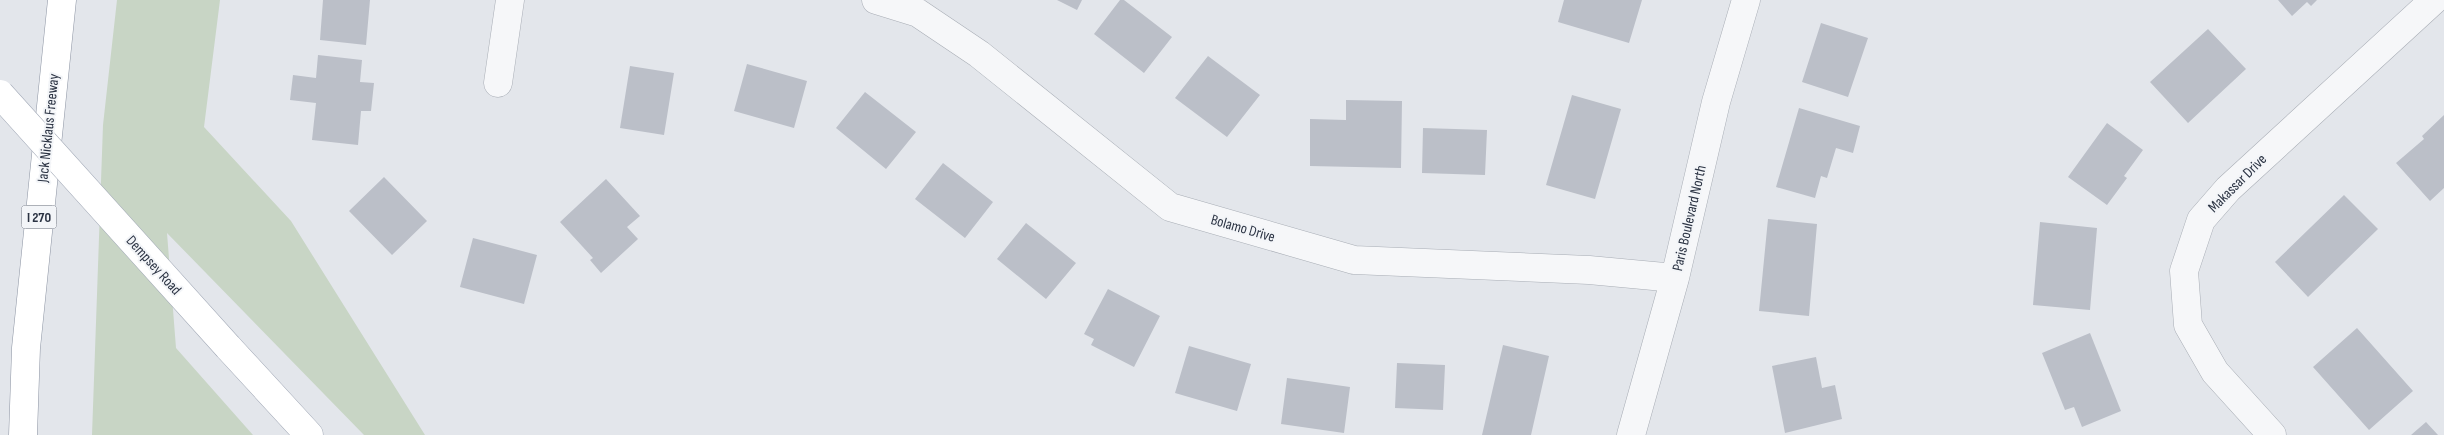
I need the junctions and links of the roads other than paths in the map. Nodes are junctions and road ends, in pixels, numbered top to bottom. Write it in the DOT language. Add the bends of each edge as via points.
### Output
graph roads {
  1 [pos="62,0"];
  2 [pos="510,0"];
  3 [pos="876,0"];
  4 [pos="1746,0"];
  5 [pos="2434,0"];
  6 [pos="921,6"];
  7 [pos="498,83"];
  8 [pos="0,94"];
  9 [pos="1675,278"];
  10 [pos="22,435"];
  11 [pos="309,435"];
  12 [pos="1631,435"];
  13 [pos="2272,435"];
  1 -- 10 [label="main road, Jack Nicklaus Freeway / I 270" via="27,338"];
  2 -- 7 [label="street"];
  3 -- 6 [label="street, Bolamo Drive"];
  4 -- 9 [label="street, Paris Boulevard North" via="1716,102"];
  5 -- 13 [label="street, Makassar Drive" via="2228,189 2201,220 2184,271 2188,325 2215,372"];
  6 -- 9 [label="street, Bolamo Drive" via="1170,207 1354,260 1589,270"];
  8 -- 11 [label="main road, Dempsey Road, bridge"];
  9 -- 12 [label="street, Paris Boulevard North"];
}
